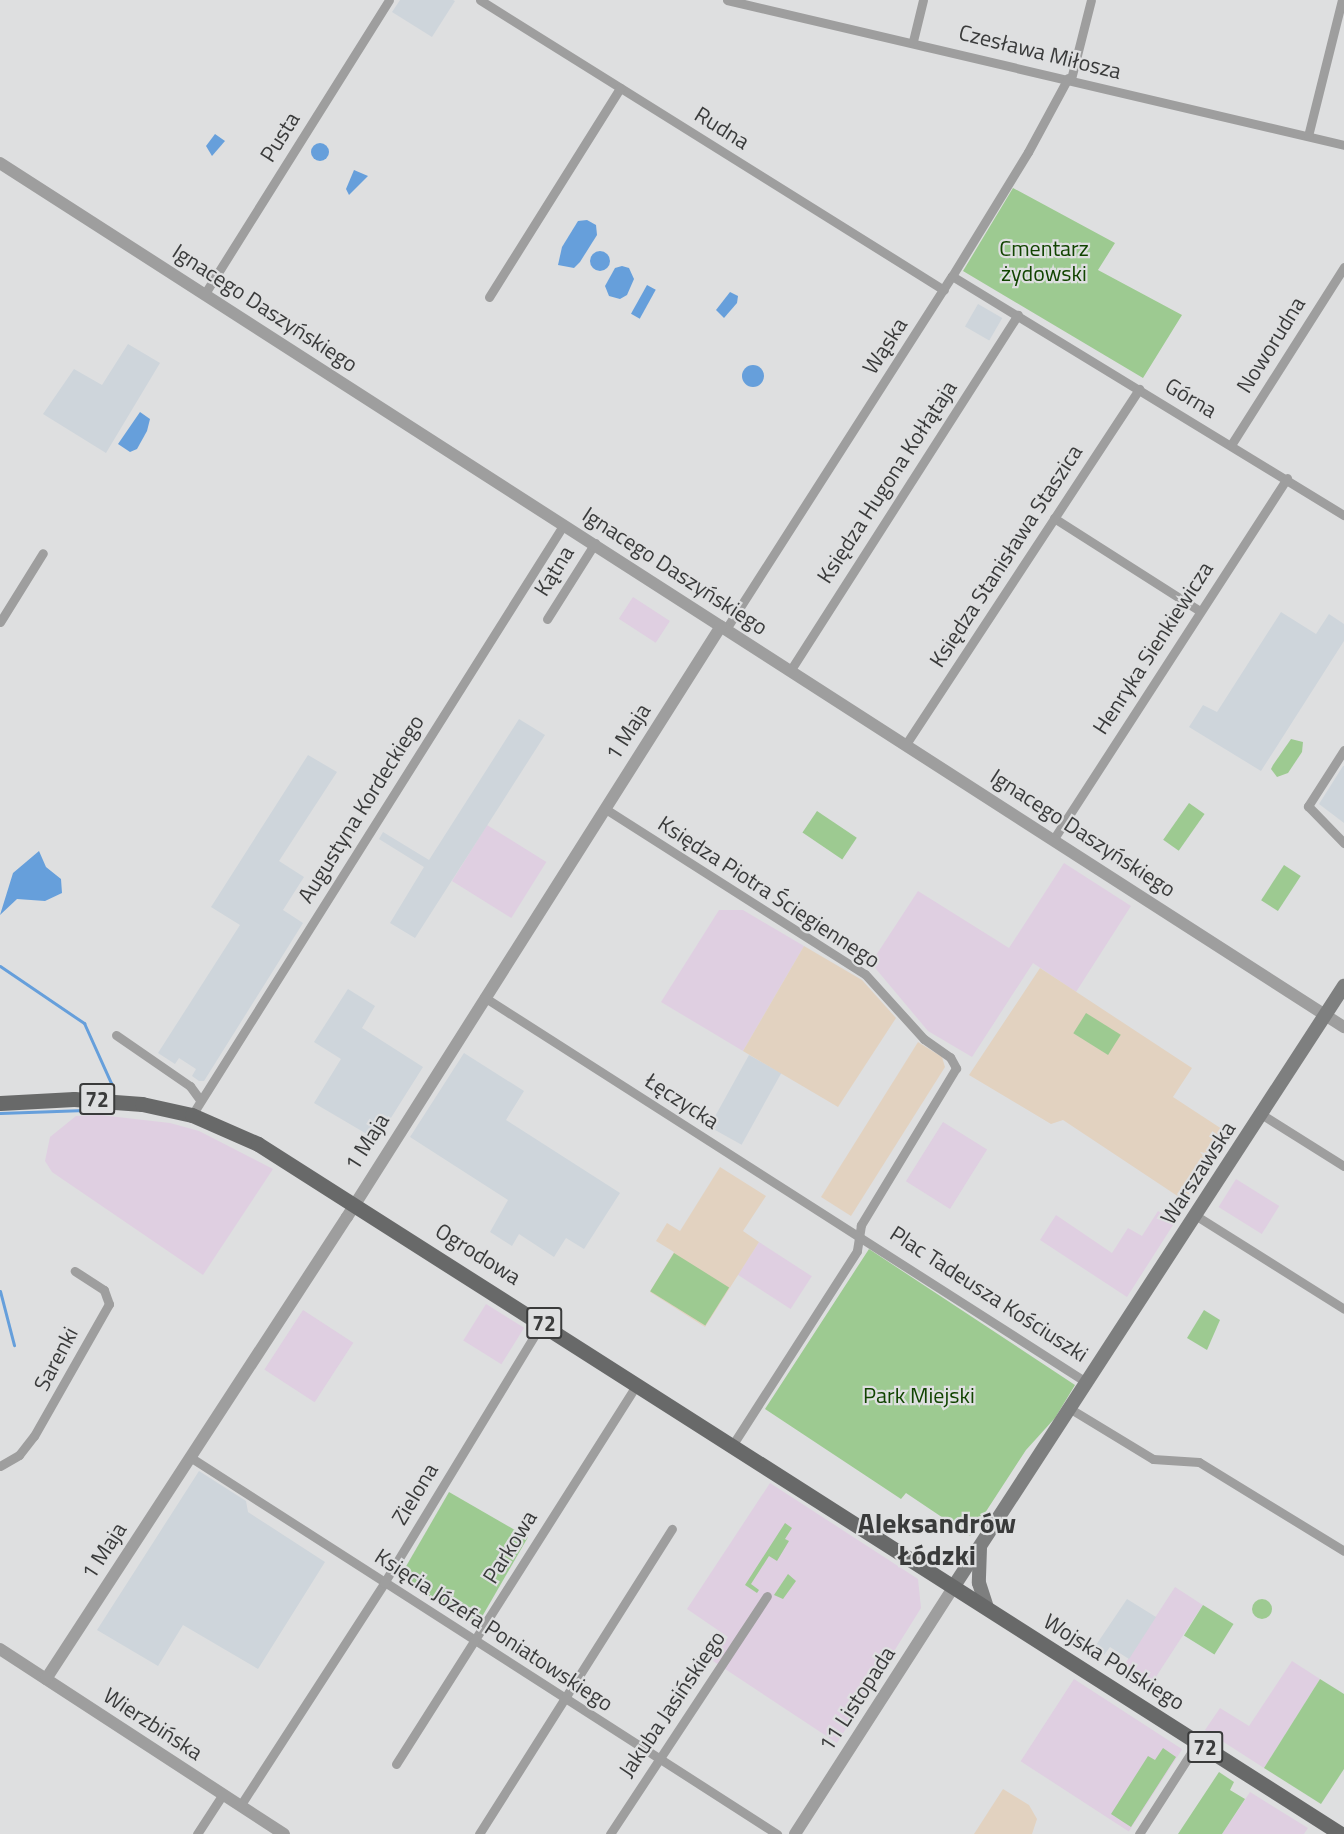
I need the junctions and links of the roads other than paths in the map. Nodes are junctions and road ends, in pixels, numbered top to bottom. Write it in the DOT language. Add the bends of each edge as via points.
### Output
graph roads {
  1 [pos="389,0"];
  2 [pos="480,0"];
  3 [pos="727,0"];
  4 [pos="923,0"];
  5 [pos="1091,0"];
  6 [pos="1342,0"];
  7 [pos="913,41"];
  8 [pos="1069,78"];
  9 [pos="620,88"];
  10 [pos="1308,136"];
  11 [pos="1344,145"];
  12 [pos="0,163"];
  13 [pos="1344,267"];
  14 [pos="952,276"];
  15 [pos="944,290"];
  16 [pos="204,294"];
  17 [pos="489,297"];
  18 [pos="1018,315"];
  19 [pos="1139,389"];
  20 [pos="1231,444"];
  21 [pos="1287,478"];
  22 [pos="1344,515"];
  23 [pos="1054,518"];
  24 [pos="564,524"];
  25 [pos="595,543"];
  26 [pos="43,554"];
  27 [pos="1200,611"];
  28 [pos="547,619"];
  29 [pos="0,622"];
  30 [pos="723,628"];
  31 [pos="790,671"];
  32 [pos="906,744"];
  33 [pos="1344,750"];
  34 [pos="604,807"];
  35 [pos="1053,840"];
  36 [pos="1344,843"];
  37 [pos="1344,986"];
  38 [pos="484,997"];
  39 [pos="1325,1015"];
  40 [pos="1344,1027"];
  41 [pos="116,1035"];
  42 [pos="200,1100"];
  43 [pos="0,1102"];
  44 [pos="1261,1114"];
  45 [pos="192,1115"];
  46 [pos="1344,1166"];
  47 [pos="355,1203"];
  48 [pos="1196,1215"];
  49 [pos="859,1238"];
  50 [pos="75,1271"];
  51 [pos="1344,1309"];
  52 [pos="543,1323"];
  53 [pos="1086,1382"];
  54 [pos="638,1383"];
  55 [pos="1069,1408"];
  56 [pos="733,1444"];
  57 [pos="190,1457"];
  58 [pos="0,1466"];
  59 [pos="672,1528"];
  60 [pos="980,1546"];
  61 [pos="1344,1551"];
  62 [pos="384,1583"];
  63 [pos="954,1586"];
  64 [pos="767,1596"];
  65 [pos="987,1608"];
  66 [pos="473,1641"];
  67 [pos="0,1649"];
  68 [pos="46,1679"];
  69 [pos="566,1699"];
  70 [pos="1198,1742"];
  71 [pos="657,1759"];
  72 [pos="396,1764"];
  73 [pos="223,1794"];
  74 [pos="240,1806"];
  75 [pos="197,1834"];
  76 [pos="284,1834"];
  77 [pos="479,1834"];
  78 [pos="610,1834"];
  79 [pos="777,1834"];
  80 [pos="795,1834"];
  81 [pos="1139,1834"];
  82 [pos="1341,1834"];
  1 -- 16 [label="street, Pusta"];
  2 -- 9 [label="street, Rudna"];
  3 -- 7 [label="street, Czesława Miłosza" via="885,38"];
  4 -- 7 [label="street"];
  5 -- 8 [label="street, Wąska"];
  6 -- 10 [label="street"];
  7 -- 8 [label="street, Czesława Miłosza"];
  8 -- 10 [label="street, Czesława Miłosza"];
  8 -- 14 [label="street, Wąska"];
  9 -- 15 [label="street, Rudna"];
  9 -- 17 [label="street"];
  10 -- 11 [label="street, Czesława Miłosza"];
  12 -- 16 [label="street, Ignacego Daszyńskiego"];
  13 -- 20 [label="street, Noworudna"];
  14 -- 15 [label="street, Wąska"];
  14 -- 18 [label="street"];
  15 -- 30 [label="street, Wąska"];
  16 -- 24 [label="street, Ignacego Daszyńskiego"];
  18 -- 19 [label="street, Górna"];
  18 -- 31 [label="street, Księdza Hugona Kołłątaja"];
  19 -- 20 [label="street, Górna"];
  19 -- 23 [label="street, Księdza Stanisława Staszica"];
  20 -- 21 [label="street, Górna"];
  21 -- 22 [label="street, Górna"];
  21 -- 27 [label="street, Henryka Sienkiewicza"];
  23 -- 27 [label="street"];
  23 -- 32 [label="street, Księdza Stanisława Staszica"];
  24 -- 25 [label="street, Ignacego Daszyńskiego"];
  24 -- 42 [label="street, Augustyna Kordeckiego"];
  25 -- 28 [label="street, Kątna"];
  25 -- 30 [label="street, Ignacego Daszyńskiego"];
  26 -- 29 [label="street"];
  27 -- 35 [label="street, Henryka Sienkiewicza"];
  30 -- 31 [label="street, Ignacego Daszyńskiego"];
  30 -- 34 [label="street, 1 Maja"];
  31 -- 32 [label="street, Ignacego Daszyńskiego"];
  32 -- 35 [label="street, Ignacego Daszyńskiego"];
  33 -- 36 [label="street" via="1308,806"];
  34 -- 38 [label="street, 1 Maja"];
  34 -- 49 [label="street, Księdza Piotra Ściegiennego" via="865,974 924,1039 950,1057 956,1068 861,1225"];
  35 -- 39 [label="street, Ignacego Daszyńskiego"];
  37 -- 39 [label="main road, Warszawska"];
  38 -- 47 [label="street, 1 Maja"];
  38 -- 49 [label="street, Łęczycka"];
  39 -- 40 [label="street, Ignacego Daszyńskiego"];
  39 -- 44 [label="main road, Warszawska"];
  41 -- 42 [label="street" via="190,1086"];
  42 -- 45 [label="street, Augustyna Kordeckiego"];
  43 -- 45 [label="main road, 72" via="102,1100"];
  44 -- 46 [label="street"];
  44 -- 48 [label="main road, Warszawska"];
  45 -- 47 [label="main road, Ogrodowa / 72" via="258,1144"];
  47 -- 52 [label="main road, Ogrodowa / 72"];
  47 -- 57 [label="street, 1 Maja"];
  48 -- 51 [label="street"];
  48 -- 53 [label="main road, Warszawska"];
  49 -- 53 [label="street, Plac Tadeusza Kościuszki"];
  49 -- 56 [label="street, Plac Tadeusza Kościuszki" via="846,1271"];
  50 -- 58 [label="street, Sarenki" via="104,1290 110,1304 34,1436 19,1455"];
  52 -- 54 [label="main road, Ogrodowa / 72"];
  52 -- 62 [label="street, Zielona"];
  53 -- 55 [label="main road, Plac Tadeusza Kościuszki"];
  54 -- 56 [label="main road, Ogrodowa / 72"];
  54 -- 66 [label="street, Parkowa"];
  55 -- 60 [label="main road, Plac Tadeusza Kościuszki"];
  55 -- 61 [label="street" via="1153,1459 1199,1462"];
  56 -- 63 [label="main road, 72"];
  57 -- 62 [label="street, Księcia Józefa Poniatowskiego"];
  57 -- 68 [label="street, 1 Maja"];
  59 -- 69 [label="street"];
  60 -- 63 [label="main road, Plac Tadeusza Kościuszki"];
  60 -- 65 [label="main road" via="979,1583"];
  62 -- 66 [label="street, Księcia Józefa Poniatowskiego"];
  62 -- 74 [label="street, Zielona"];
  63 -- 65 [label="main road, Wojska Polskiego / 72"];
  63 -- 80 [label="street, 11 Listopada"];
  64 -- 71 [label="street, Jakuba Jasińskiego"];
  65 -- 70 [label="main road, Wojska Polskiego / 72"];
  66 -- 69 [label="street, Księcia Józefa Poniatowskiego"];
  66 -- 72 [label="street, Parkowa"];
  67 -- 68 [label="street, Wierzbińska"];
  68 -- 73 [label="street, Wierzbińska"];
  69 -- 71 [label="street, Księcia Józefa Poniatowskiego"];
  69 -- 77 [label="street"];
  70 -- 81 [label="street"];
  70 -- 82 [label="main road, Wojska Polskiego / 72"];
  71 -- 78 [label="street, Jakuba Jasińskiego"];
  71 -- 79 [label="street, Księcia Józefa Poniatowskiego"];
  73 -- 74 [label="street, Wierzbińska"];
  73 -- 75 [label="street"];
  74 -- 76 [label="street, Wierzbińska"];
}
